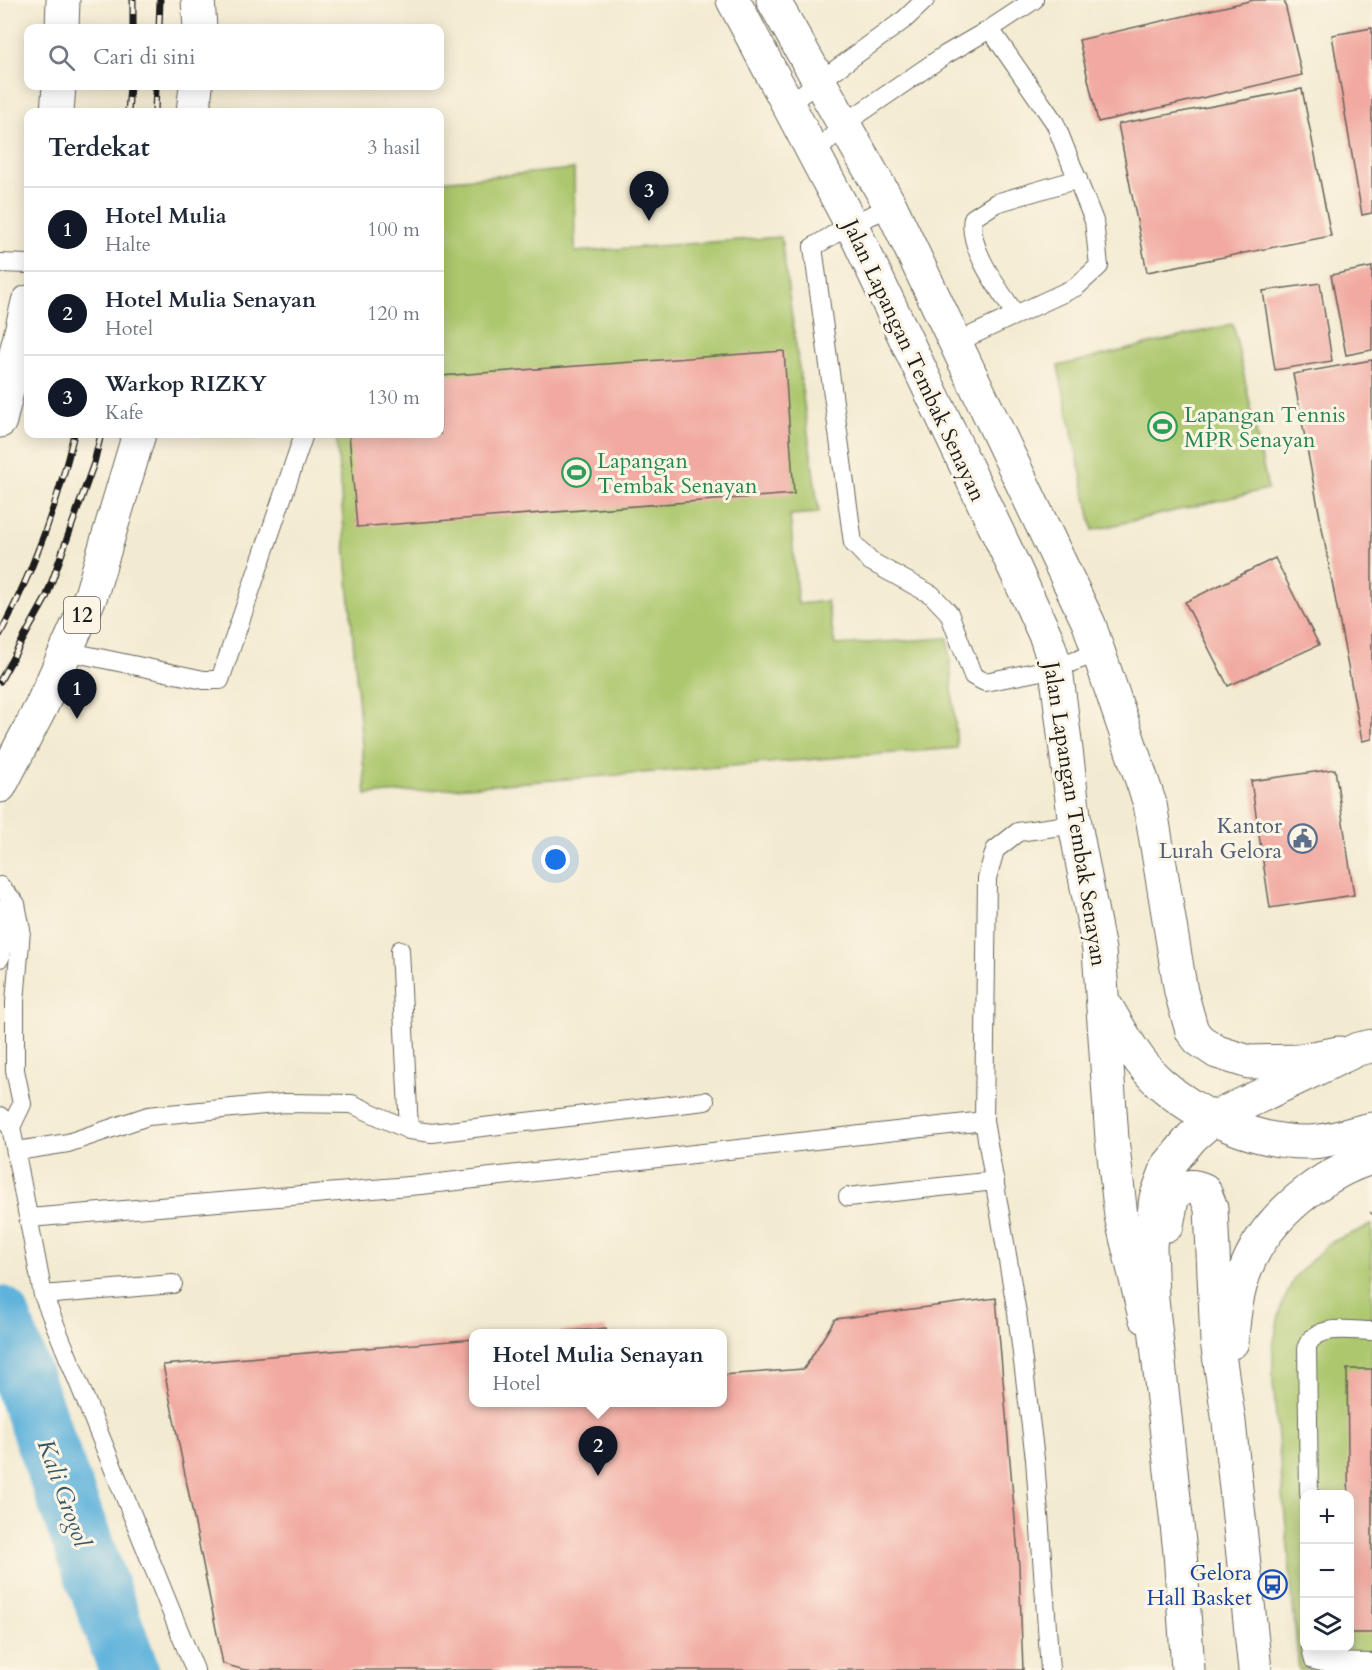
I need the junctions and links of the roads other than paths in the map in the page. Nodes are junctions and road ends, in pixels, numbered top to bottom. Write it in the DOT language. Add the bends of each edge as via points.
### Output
graph roads {
  1 [pos="63,0"];
  2 [pos="198,0"];
  3 [pos="733,0"];
  4 [pos="773,0"];
  5 [pos="925,0"];
  6 [pos="1034,0"];
  7 [pos="62,24"];
  8 [pos="200,24"];
  9 [pos="990,29"];
  10 [pos="818,83"];
  11 [pos="58,90"];
  12 [pos="196,90"];
  13 [pos="787,105"];
  14 [pos="57,108"];
  15 [pos="193,108"];
  16 [pos="844,124"];
  17 [pos="815,154"];
  18 [pos="1078,179"];
  19 [pos="891,207"];
  20 [pos="851,224"];
  21 [pos="0,262"];
  22 [pos="24,264"];
  23 [pos="1016,315"];
  24 [pos="24,319"];
  25 [pos="956,343"];
  26 [pos="0,421"];
  27 [pos="138,438"];
  28 [pos="303,438"];
  29 [pos="66,651"];
  30 [pos="1097,653"];
  31 [pos="1056,668"];
  32 [pos="0,786"];
  33 [pos="1075,824"];
  34 [pos="0,886"];
  35 [pos="0,909"];
  36 [pos="400,950"];
  37 [pos="0,958"];
  38 [pos="1103,1002"];
  39 [pos="1365,1048"];
  40 [pos="705,1101"];
  41 [pos="1214,1118"];
  42 [pos="984,1121"];
  43 [pos="6,1122"];
  44 [pos="1372,1129"];
  45 [pos="409,1130"];
  46 [pos="17,1151"];
  47 [pos="1372,1158"];
  48 [pos="995,1181"];
  49 [pos="848,1197"];
  50 [pos="29,1218"];
  51 [pos="173,1284"];
  52 [pos="43,1295"];
  53 [pos="1372,1331"];
  54 [pos="1165,1407"];
  55 [pos="1229,1422"];
  56 [pos="1309,1490"];
  57 [pos="1312,1652"];
  58 [pos="1372,1663"];
  59 [pos="195,1670"];
  60 [pos="1050,1670"];
  61 [pos="1188,1670"];
  62 [pos="1255,1670"];
  1 -- 7 [label="main road"];
  2 -- 8 [label="main road"];
  3 -- 13 [label="main road, Jalan Lapangan Tembak Senayan"];
  4 -- 10 [label="main road, Jalan Lapangan Tembak Senayan"];
  5 -- 10 [label="lane"];
  6 -- 9 [label="lane"];
  9 -- 16 [label="lane"];
  9 -- 18 [label="lane" via="1055,123"];
  10 -- 13 [label="lane"];
  10 -- 16 [label="main road, Jalan Lapangan Tembak Senayan"];
  11 -- 14 [label="main road"];
  12 -- 15 [label="main road"];
  13 -- 17 [label="main road, Jalan Lapangan Tembak Senayan"];
  16 -- 17 [label="lane"];
  16 -- 19 [label="main road, Jalan Lapangan Tembak Senayan"];
  17 -- 20 [label="main road, Jalan Lapangan Tembak Senayan"];
  18 -- 23 [label="lane" via="1094,221 1099,266 1076,287"];
  18 -- 23 [label="lane" via="996,203 973,218 970,229 988,273"];
  19 -- 20 [label="lane"];
  19 -- 25 [label="main road, Jalan Lapangan Tembak Senayan"];
  20 -- 31 [label="main road, Jalan Lapangan Tembak Senayan" via="1020,578"];
  20 -- 31 [label="lane" via="813,247 852,543 870,561 932,595 949,613 973,676 985,682"];
  21 -- 22 [label="lane"];
  23 -- 25 [label="lane"];
  24 -- 26 [label="main road"];
  25 -- 30 [label="main road, Jalan Lapangan Tembak Senayan" via="1089,624"];
  27 -- 29 [label="main road, 12" via="91,595"];
  28 -- 29 [label="lane" via="220,680"];
  29 -- 32 [label="main road, 12"];
  30 -- 31 [label="lane"];
  30 -- 39 [label="main road, Jalan Lapangan Tembak Senayan" via="1150,804 1181,992 1192,1031 1217,1052 1249,1062 1297,1061"];
  31 -- 33 [label="main road, Jalan Lapangan Tembak Senayan"];
  33 -- 38 [label="main road, Jalan Lapangan Tembak Senayan" via="1099,950"];
  33 -- 42 [label="lane" via="1018,832 995,850 987,878"];
  34 -- 43 [label="lane" via="16,904 21,930 15,1070 22,1104"];
  35 -- 37 [label="lane" via="4,932"];
  36 -- 45 [label="lane"];
  38 -- 41 [label="main road" via="1158,1081"];
  38 -- 54 [label="main road, Jalan Lapangan Tembak Senayan" via="1112,1139 1122,1216"];
  39 -- 41 [label="main road"];
  40 -- 45 [label="lane" via="432,1133"];
  41 -- 44 [label="main road" via="1250,1134 1310,1142"];
  41 -- 54 [label="main road" via="1168,1166 1156,1198 1150,1257"];
  42 -- 48 [label="lane"];
  42 -- 50 [label="lane" via="421,1185"];
  43 -- 46 [label="lane"];
  45 -- 46 [label="lane" via="352,1104 285,1103 148,1116 68,1143"];
  46 -- 50 [label="lane"];
  47 -- 55 [label="main road" via="1322,1181 1285,1209 1259,1240 1245,1268 1235,1305"];
  48 -- 49 [label="lane"];
  48 -- 60 [label="lane" via="1017,1313 1035,1460"];
  50 -- 52 [label="lane"];
  51 -- 52 [label="lane"];
  52 -- 59 [label="lane"];
  53 -- 56 [label="lane" via="1322,1331 1307,1346"];
  54 -- 55 [label="main road" via="1167,1215 1173,1194 1195,1186 1204,1190 1211,1208 1217,1341"];
  54 -- 61 [label="main road"];
  55 -- 62 [label="main road"];
  57 -- 58 [label="lane" via="1314,1660 1322,1662"];
}
